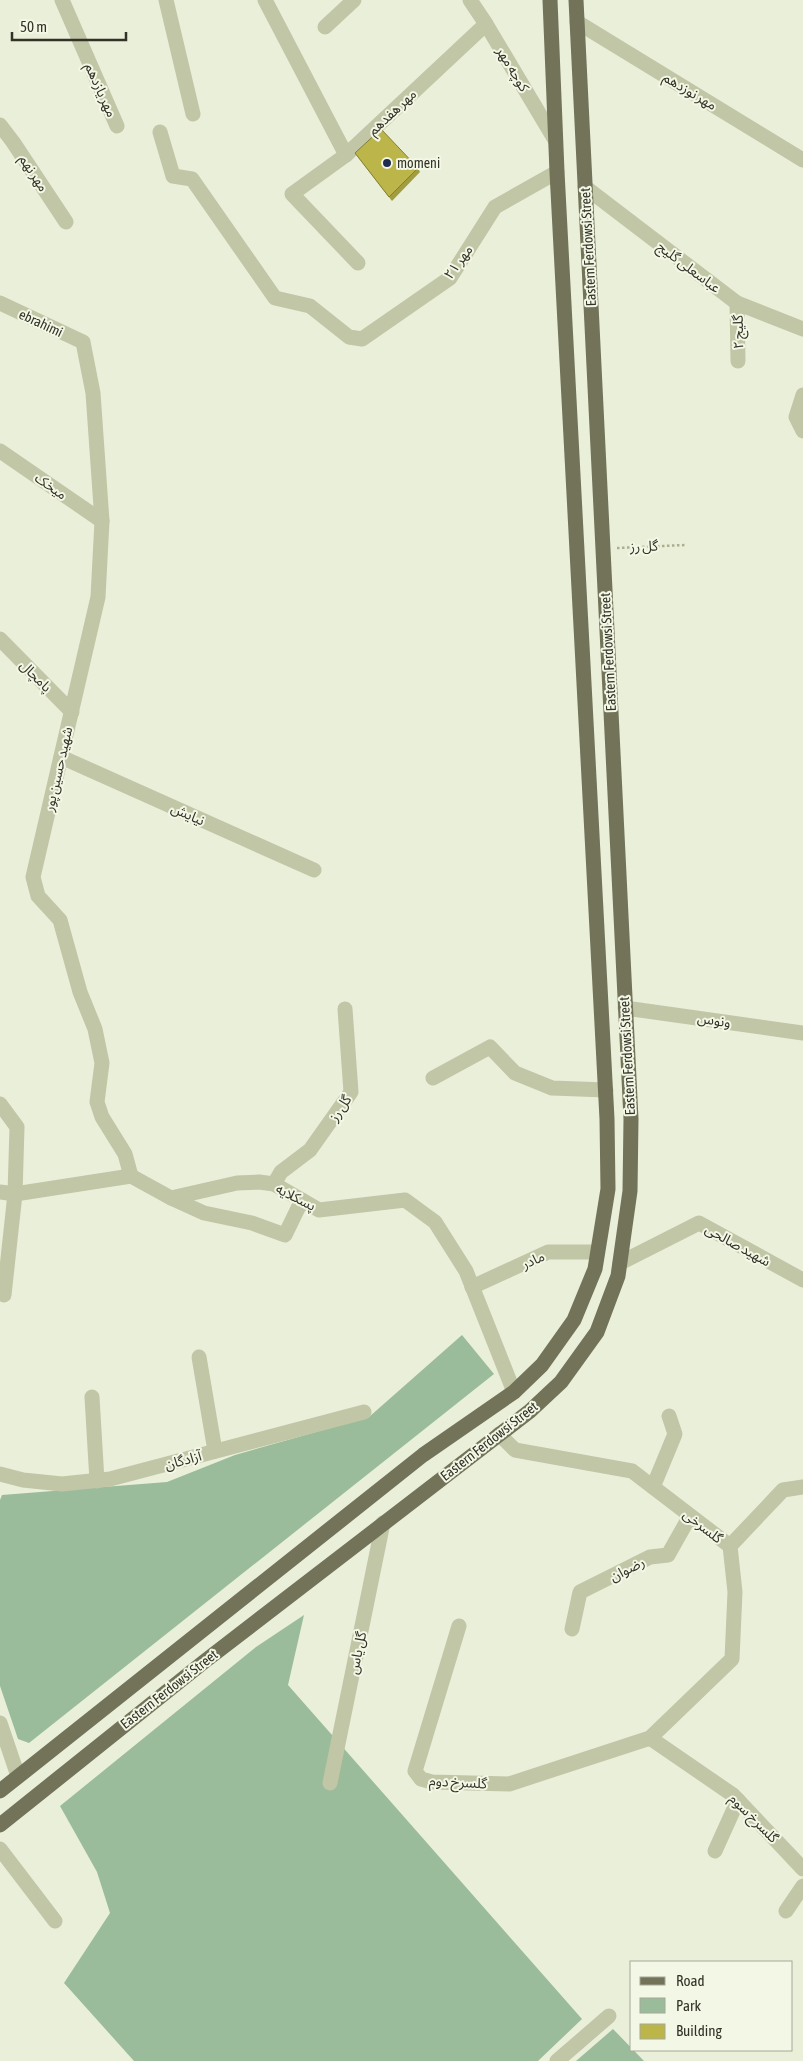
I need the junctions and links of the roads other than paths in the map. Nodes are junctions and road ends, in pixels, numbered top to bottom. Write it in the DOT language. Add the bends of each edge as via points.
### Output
graph roads {
  1 [pos="62,0"];
  2 [pos="166,0"];
  3 [pos="265,0"];
  4 [pos="354,0"];
  5 [pos="470,0"];
  6 [pos="550,0"];
  7 [pos="576,0"];
  8 [pos="577,22"];
  9 [pos="486,24"];
  10 [pos="325,27"];
  11 [pos="193,114"];
  12 [pos="0,125"];
  13 [pos="117,126"];
  14 [pos="160,132"];
  15 [pos="555,140"];
  16 [pos="346,155"];
  17 [pos="803,160"];
  18 [pos="557,172"];
  19 [pos="585,187"];
  20 [pos="66,222"];
  21 [pos="358,263"];
  22 [pos="737,303"];
  23 [pos="0,304"];
  24 [pos="803,329"];
  25 [pos="83,342"];
  26 [pos="738,361"];
  27 [pos="803,395"];
  28 [pos="803,431"];
  29 [pos="0,451"];
  30 [pos="102,521"];
  31 [pos="0,640"];
  32 [pos="72,712"];
  33 [pos="61,758"];
  34 [pos="314,870"];
  35 [pos="625,1008"];
  36 [pos="345,1009"];
  37 [pos="803,1033"];
  38 [pos="433,1078"];
  39 [pos="606,1090"];
  40 [pos="0,1104"];
  41 [pos="131,1176"];
  42 [pos="274,1184"];
  43 [pos="7,1193"];
  44 [pos="172,1198"];
  45 [pos="302,1200"];
  46 [pos="597,1252"];
  47 [pos="620,1263"];
  48 [pos="803,1280"];
  49 [pos="472,1287"];
  50 [pos="4,1295"];
  51 [pos="199,1357"];
  52 [pos="514,1392"];
  53 [pos="92,1397"];
  54 [pos="364,1412"];
  55 [pos="669,1416"];
  56 [pos="499,1434"];
  57 [pos="215,1451"];
  58 [pos="0,1474"];
  59 [pos="97,1481"];
  60 [pos="653,1487"];
  61 [pos="803,1487"];
  62 [pos="690,1516"];
  63 [pos="384,1523"];
  64 [pos="730,1546"];
  65 [pos="459,1626"];
  66 [pos="572,1629"];
  67 [pos="190,1640"];
  68 [pos="205,1661"];
  69 [pos="0,1723"];
  70 [pos="650,1738"];
  71 [pos="5,1755"];
  72 [pos="18,1776"];
  73 [pos="330,1783"];
  74 [pos="0,1791"];
  75 [pos="738,1800"];
  76 [pos="0,1825"];
  77 [pos="0,1849"];
  78 [pos="714,1850"];
  79 [pos="803,1869"];
  80 [pos="803,1886"];
  81 [pos="786,1910"];
  82 [pos="55,1921"];
  83 [pos="609,2016"];
  84 [pos="557,2061"];
  1 -- 13 [label="street, مهر یازدهم"];
  2 -- 11 [label="street"];
  3 -- 16 [label="street"];
  4 -- 10 [label="street"];
  5 -- 9 [label="street, کوچه مهر"];
  6 -- 15 [label="main road, Eastern Ferdowsi Street"];
  7 -- 8 [label="main road, Eastern Ferdowsi Street"];
  8 -- 17 [label="street, مهر نوزدهم"];
  8 -- 19 [label="main road, Eastern Ferdowsi Street"];
  9 -- 15 [label="street, کوچه مهر"];
  9 -- 16 [label="street, مهر هفدهم"];
  12 -- 20 [label="street, مهر نهم"];
  14 -- 18 [label="street, مهر ۲۱" via="173,176 192,179 275,298 310,306 349,337 362,339 450,278 495,207"];
  15 -- 18 [label="main road, Eastern Ferdowsi Street"];
  16 -- 21 [label="street, مهر هفدهم" via="292,194"];
  18 -- 39 [label="main road, Eastern Ferdowsi Street"];
  19 -- 22 [label="street, عباسعلی گلیج"];
  19 -- 35 [label="main road, Eastern Ferdowsi Street"];
  22 -- 24 [label="street, عباسعلی گلیج"];
  22 -- 26 [label="street, گلیج ۲"];
  23 -- 25 [label="street, ebrahimi"];
  25 -- 30 [label="street, شهید حسین پور" via="93,393"];
  27 -- 28 [label="street" via="796,417"];
  29 -- 30 [label="street, میخک"];
  30 -- 32 [label="street, شهید حسین پور" via="98,597"];
  31 -- 32 [label="street, پامچال"];
  32 -- 33 [label="street, شهید حسین پور"];
  33 -- 34 [label="street, نیایش"];
  33 -- 41 [label="street, شهید حسین پور" via="33,877 38,896 60,920 80,992 95,1029 102,1063 97,1102 125,1154"];
  35 -- 37 [label="street, ونوس"];
  35 -- 47 [label="main road, Eastern Ferdowsi Street" via="631,1119 630,1191"];
  36 -- 42 [label="street, گل رز" via="351,1092 310,1150 281,1172"];
  38 -- 39 [label="street" via="490,1047 515,1073 552,1088"];
  39 -- 46 [label="main road, Eastern Ferdowsi Street" via="608,1189"];
  40 -- 43 [label="street" via="17,1128"];
  41 -- 43 [label="street"];
  41 -- 44 [label="street"];
  42 -- 44 [label="street, پسکلایه" via="237,1184"];
  42 -- 45 [label="street, پسکلایه"];
  43 -- 50 [label="street"];
  44 -- 45 [label="street" via="204,1213 252,1223 285,1235"];
  45 -- 49 [label="street, پسکلایه" via="319,1210 405,1200 435,1222 466,1271"];
  46 -- 49 [label="street, مادر" via="548,1252"];
  46 -- 52 [label="main road, Eastern Ferdowsi Street" via="595,1269 574,1320 542,1365"];
  47 -- 48 [label="street, شهید صالحی" via="699,1224"];
  47 -- 56 [label="main road, Eastern Ferdowsi Street" via="597,1332 561,1382"];
  49 -- 52 [label="street, پسکلایه"];
  51 -- 57 [label="street"];
  52 -- 67 [label="main road, Eastern Ferdowsi Street" via="423,1456"];
  53 -- 59 [label="street"];
  54 -- 57 [label="street, آزادگان"];
  55 -- 60 [label="street" via="675,1434"];
  56 -- 60 [label="street, گلسرخی" via="515,1450 632,1471"];
  56 -- 63 [label="main road, Eastern Ferdowsi Street"];
  57 -- 59 [label="street, آزادگان"];
  58 -- 59 [label="street, آزادگان" via="62,1484"];
  60 -- 62 [label="street, گلسرخی"];
  61 -- 64 [label="street" via="783,1490"];
  62 -- 64 [label="street, گلسرخی"];
  62 -- 66 [label="street, رضوان" via="668,1555 650,1557 580,1592"];
  63 -- 68 [label="main road, Eastern Ferdowsi Street"];
  63 -- 73 [label="street, گل یاس"];
  64 -- 70 [label="street, گلسرخی" via="735,1592 732,1659"];
  65 -- 70 [label="street, گلسرخ دوم" via="415,1771 421,1780 509,1784"];
  67 -- 68 [label="main road"];
  67 -- 72 [label="main road, Eastern Ferdowsi Street"];
  68 -- 76 [label="main road, Eastern Ferdowsi Street"];
  69 -- 71 [label="street"];
  70 -- 75 [label="street, گلسرخ سوم"];
  71 -- 72 [label="street"];
  72 -- 74 [label="main road, Eastern Ferdowsi Street"];
  75 -- 78 [label="street"];
  75 -- 79 [label="street, گلسرخ سوم"];
  77 -- 82 [label="street"];
  80 -- 81 [label="street"];
  83 -- 84 [label="street"];
}
